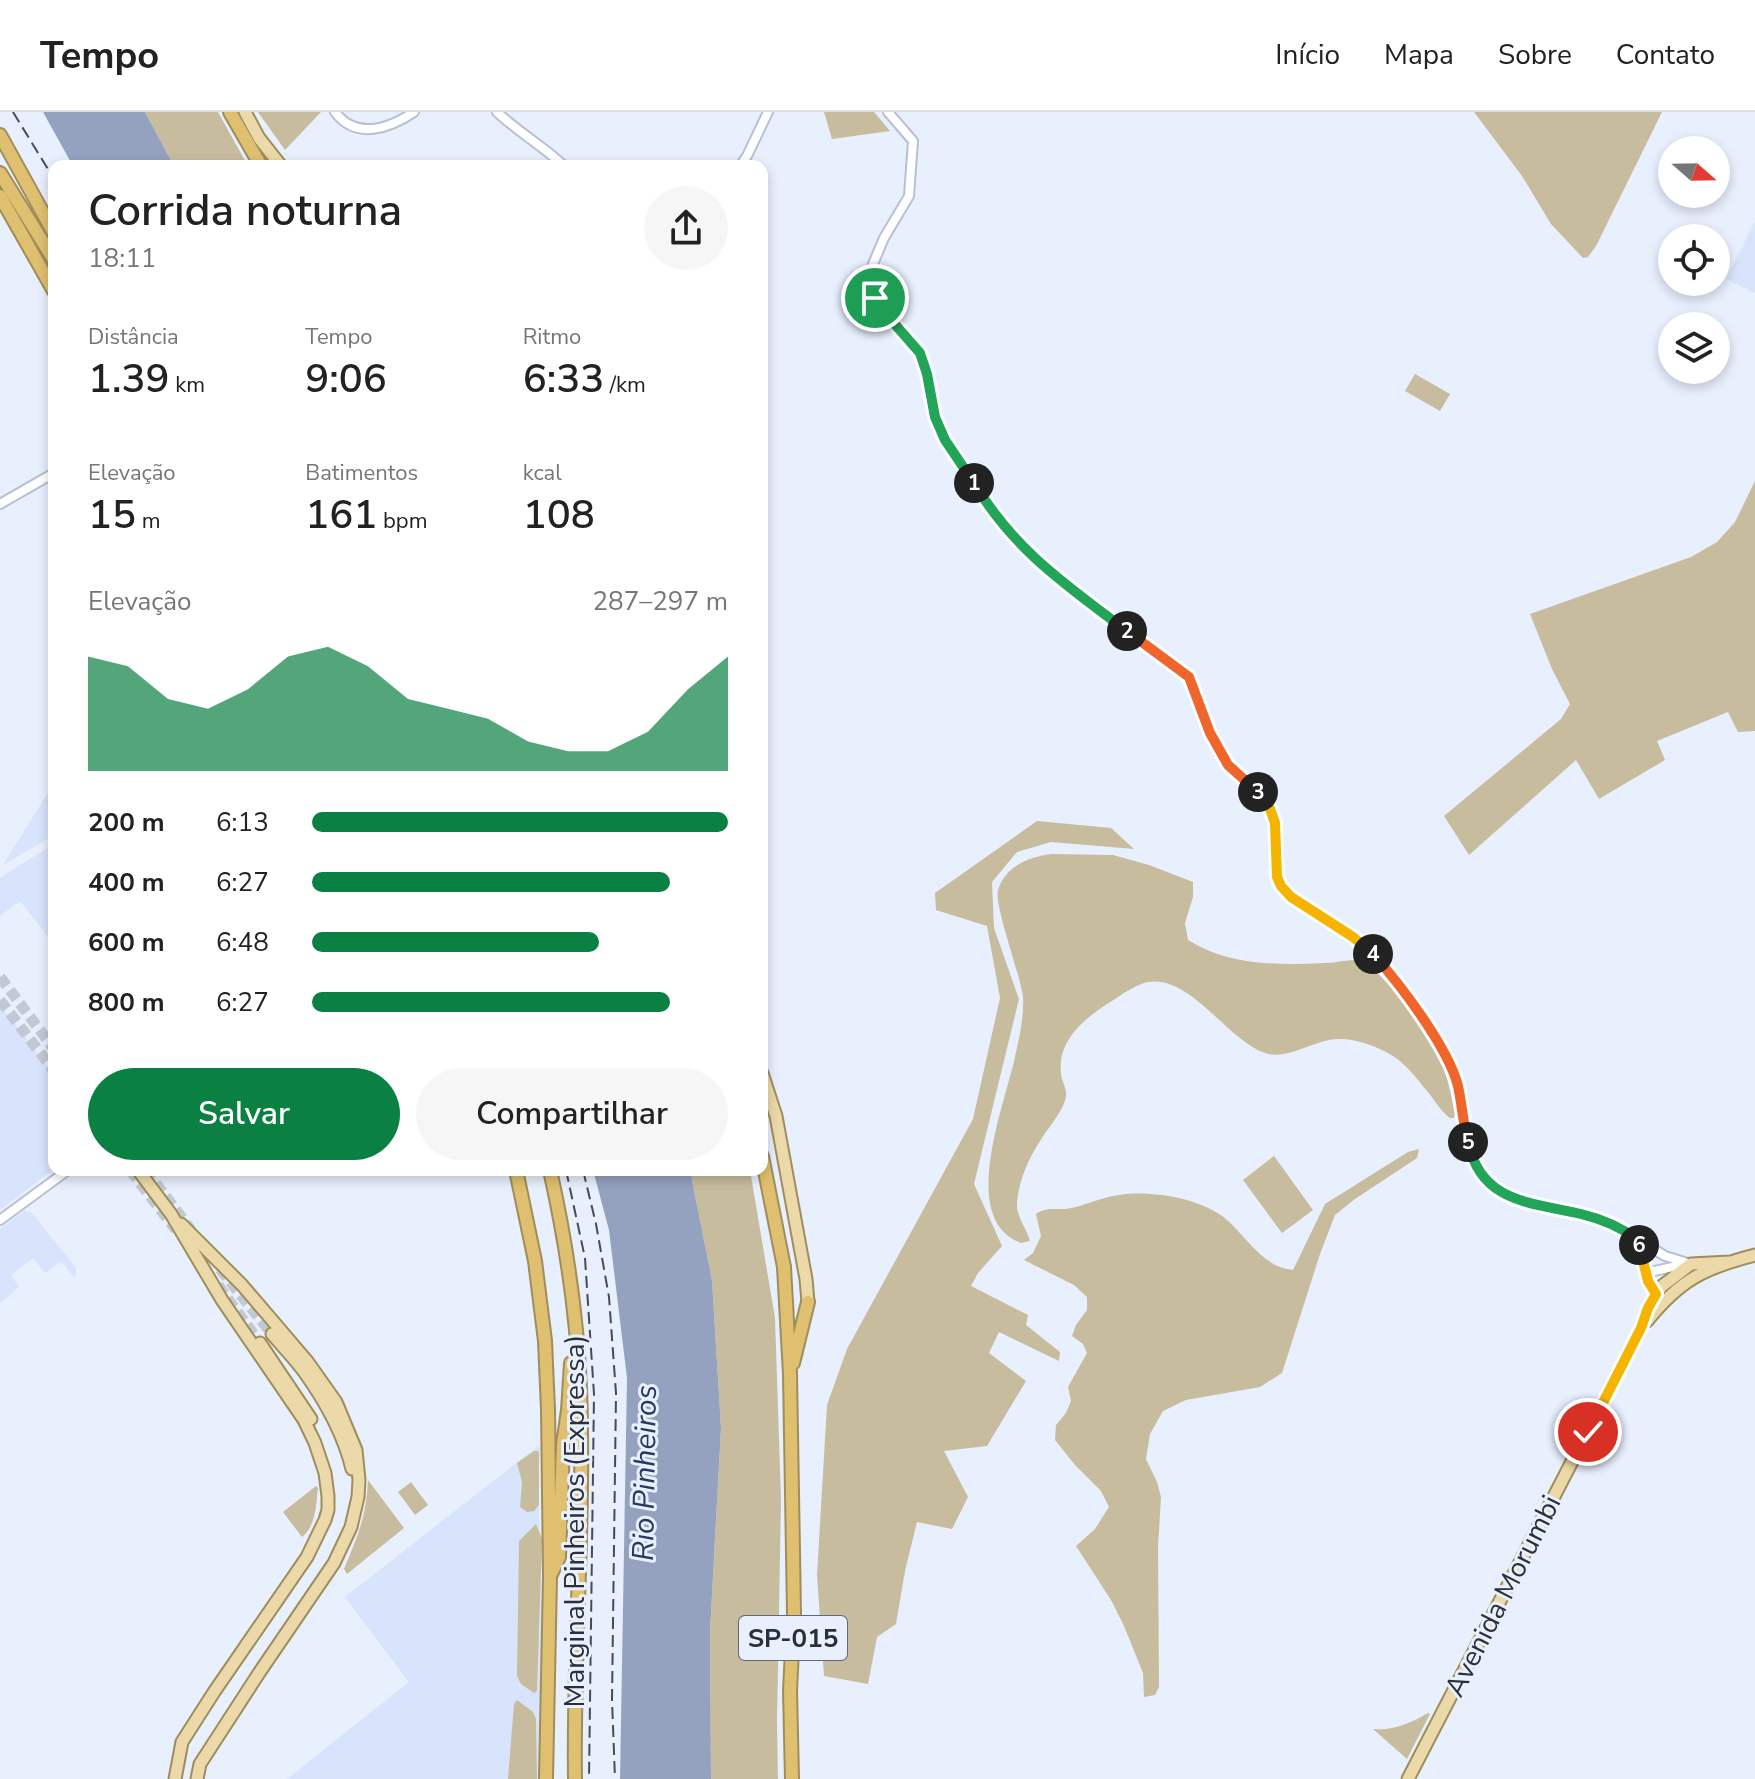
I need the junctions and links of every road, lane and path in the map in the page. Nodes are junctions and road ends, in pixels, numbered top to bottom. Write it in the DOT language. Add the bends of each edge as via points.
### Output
graph roads {
  1 [pos="230,112"];
  2 [pos="245,112"];
  3 [pos="335,112"];
  4 [pos="414,112"];
  5 [pos="497,112"];
  6 [pos="768,112"];
  7 [pos="888,112"];
  8 [pos="0,135"];
  9 [pos="258,160"];
  10 [pos="276,160"];
  11 [pos="558,160"];
  12 [pos="744,160"];
  13 [pos="0,173"];
  14 [pos="0,196"];
  15 [pos="48,222"];
  16 [pos="48,250"];
  17 [pos="48,280"];
  18 [pos="48,476"];
  19 [pos="0,504"];
  20 [pos="768,1093"];
  21 [pos="60,1176"];
  22 [pos="142,1176"];
  23 [pos="517,1176"];
  24 [pos="551,1176"];
  25 [pos="766,1176"];
  26 [pos="171,1214"];
  27 [pos="0,1220"];
  28 [pos="1638,1240"];
  29 [pos="1755,1255"];
  30 [pos="1730,1262"];
  31 [pos="1691,1264"];
  32 [pos="1645,1273"];
  33 [pos="1662,1297"];
  34 [pos="808,1302"];
  35 [pos="575,1320"];
  36 [pos="272,1334"];
  37 [pos="260,1343"];
  38 [pos="790,1374"];
  39 [pos="358,1497"];
  40 [pos="328,1510"];
  41 [pos="550,1577"];
  42 [pos="1403,1777"];
  43 [pos="175,1779"];
  44 [pos="197,1779"];
  45 [pos="546,1779"];
  46 [pos="575,1779"];
  47 [pos="792,1779"];
  1 -- 9 [label="highway"];
  2 -- 10 [label="main road"];
  3 -- 4 [label="street" via="347,125 364,130"];
  5 -- 11 [label="street"];
  6 -- 12 [label="street"];
  7 -- 28 [label="street" via="913,141 909,196 873,264 872,293 916,346 945,440 994,515 1051,573 1189,677 1228,765 1269,806 1281,886 1367,949 1425,1022 1457,1085 1471,1158 1485,1180 1511,1197 1598,1219"];
  8 -- 15 [label="highway"];
  13 -- 16 [label="highway"];
  14 -- 17 [label="highway"];
  18 -- 19 [label="street"];
  20 -- 34 [label="main road"];
  21 -- 27 [label="street"];
  22 -- 26 [label="main road"];
  23 -- 41 [label="highway" via="545,1341"];
  24 -- 35 [label="highway, Marginal Pinheiros (Expressa)"];
  25 -- 38 [label="highway, SP-015" via="784,1267"];
  26 -- 39 [label="main road" via="242,1285 336,1402 356,1450"];
  26 -- 40 [label="main road" via="304,1420 325,1473"];
  28 -- 31 [label="street"];
  28 -- 32 [label="street"];
  29 -- 30 [label="main road, Avenida Morumbi"];
  30 -- 31 [label="main road, Avenida Morumbi"];
  30 -- 33 [label="main road, Avenida Morumbi" via="1692,1277"];
  31 -- 32 [label="street"];
  31 -- 33 [label="main road" via="1688,1275"];
  32 -- 33 [label="street"];
  33 -- 42 [label="main road, Avenida Morumbi" via="1641,1328 1427,1754"];
  34 -- 38 [label="highway"];
  35 -- 41 [label="highway" via="559,1557"];
  35 -- 46 [label="highway, Marginal Pinheiros (Expressa)" via="581,1452"];
  36 -- 39 [label="main road" via="305,1372 327,1409 348,1455"];
  37 -- 40 [label="main road" via="315,1426 326,1453 332,1476"];
  38 -- 47 [label="highway, SP-015"];
  39 -- 44 [label="main road" via="351,1527 325,1578 200,1764"];
  40 -- 43 [label="main road" via="307,1557 182,1742"];
  41 -- 45 [label="highway"];
}
